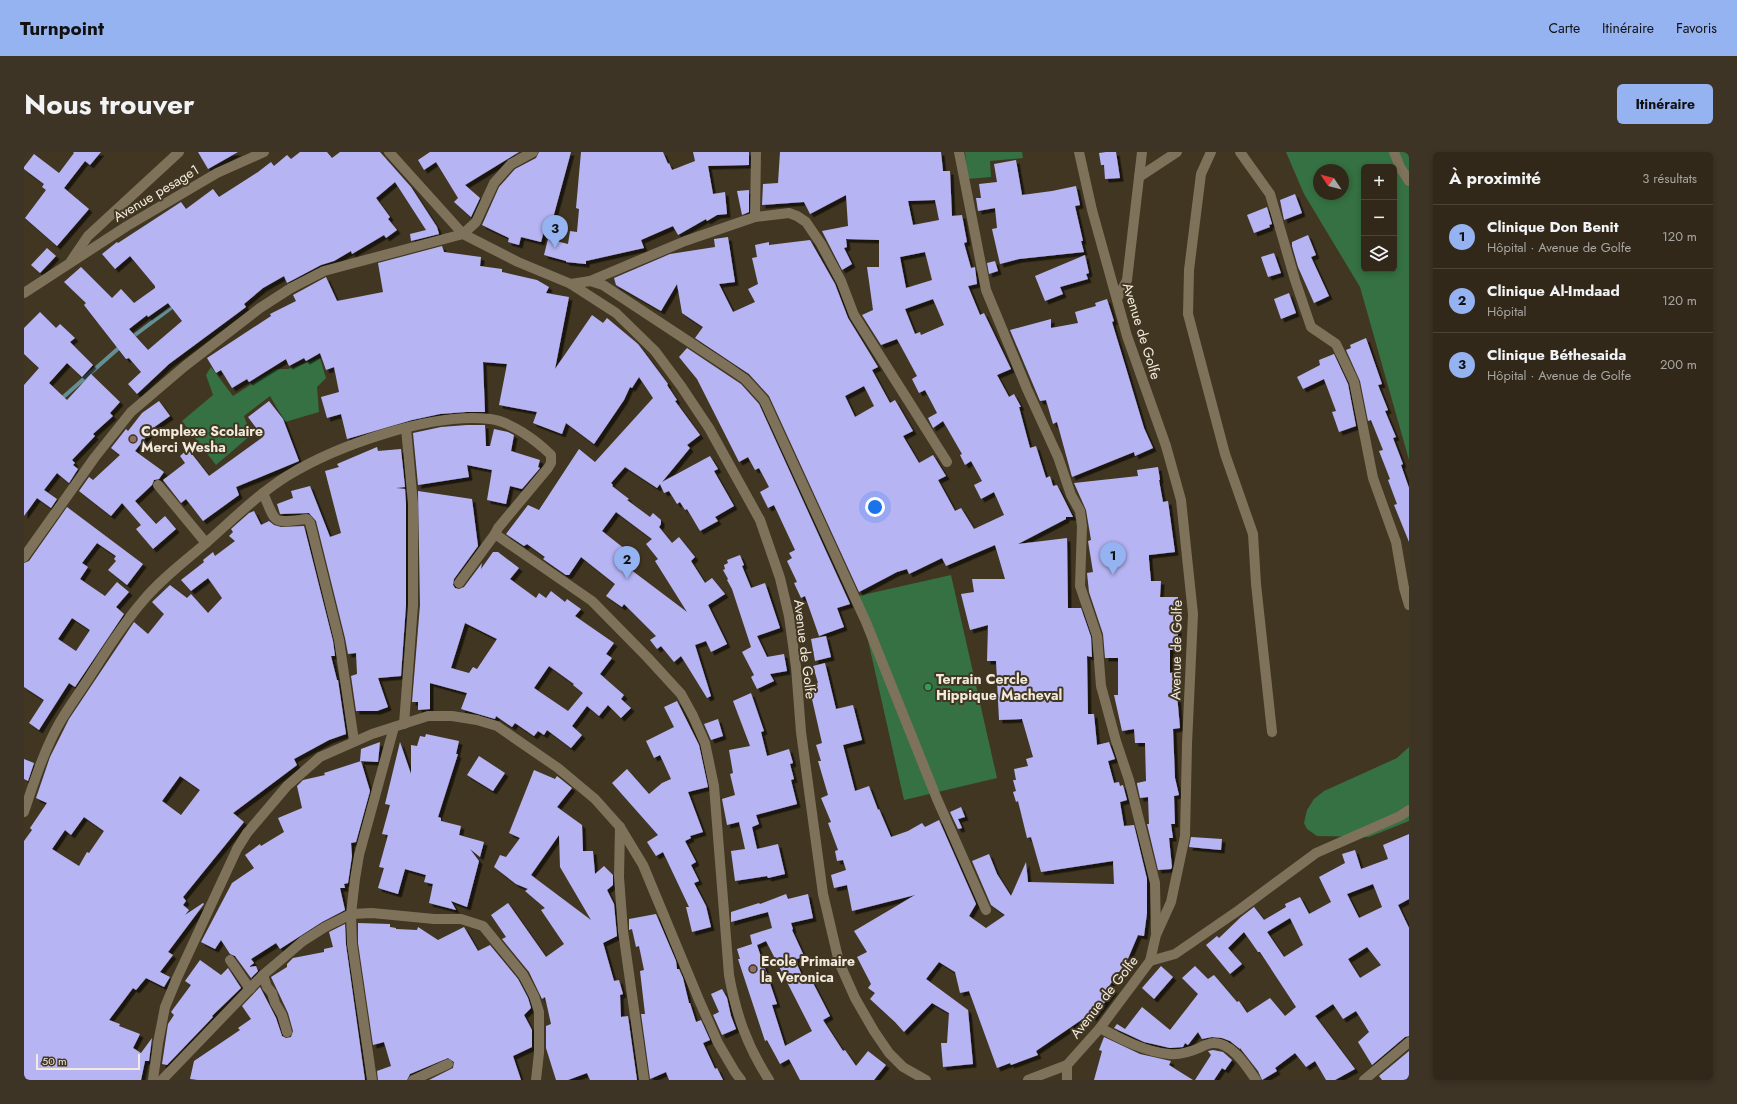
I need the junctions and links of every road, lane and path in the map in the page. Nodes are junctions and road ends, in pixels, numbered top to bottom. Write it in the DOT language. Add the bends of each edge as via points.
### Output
graph roads {
  1 [pos="179,152"];
  2 [pos="264,152"];
  3 [pos="389,152"];
  4 [pos="533,152"];
  5 [pos="756,152"];
  6 [pos="959,152"];
  7 [pos="1079,152"];
  8 [pos="1142,152"];
  9 [pos="1177,152"];
  10 [pos="1211,152"];
  11 [pos="1240,152"];
  12 [pos="1394,152"];
  13 [pos="1139,176"];
  14 [pos="1409,181"];
  15 [pos="755,217"];
  16 [pos="463,234"];
  17 [pos="67,266"];
  18 [pos="590,280"];
  19 [pos="570,284"];
  20 [pos="24,293"];
  21 [pos="1117,299"];
  22 [pos="406,428"];
  23 [pos="948,462"];
  24 [pos="158,485"];
  25 [pos="263,493"];
  26 [pos="495,534"];
  27 [pos="206,543"];
  28 [pos="24,557"];
  29 [pos="459,583"];
  30 [pos="1409,605"];
  31 [pos="399,725"];
  32 [pos="1272,732"];
  33 [pos="354,741"];
  34 [pos="1409,810"];
  35 [pos="24,812"];
  36 [pos="620,827"];
  37 [pos="986,910"];
  38 [pos="351,914"];
  39 [pos="1156,935"];
  40 [pos="230,960"];
  41 [pos="1150,961"];
  42 [pos="263,975"];
  43 [pos="250,989"];
  44 [pos="1100,1028"];
  45 [pos="287,1032"];
  46 [pos="1409,1042"];
  47 [pos="448,1064"];
  48 [pos="1067,1065"];
  49 [pos="153,1080"];
  50 [pos="162,1080"];
  51 [pos="372,1080"];
  52 [pos="414,1080"];
  53 [pos="536,1080"];
  54 [pos="644,1080"];
  55 [pos="741,1080"];
  56 [pos="769,1080"];
  57 [pos="926,1080"];
  58 [pos="1028,1080"];
  59 [pos="1067,1080"];
  60 [pos="1256,1080"];
  61 [pos="1364,1080"];
  1 -- 17 [label="street" via="88,236"];
  2 -- 17 [label="street, Avenue pesage1" via="217,173 127,226"];
  3 -- 16 [label="street"];
  4 -- 16 [label="street" via="511,164 494,183 476,222"];
  5 -- 15 [label="street"];
  6 -- 39 [label="street" via="986,290 1058,457 1071,495 1080,511 1080,586 1097,636 1101,686 1129,780 1155,883"];
  7 -- 21 [label="street, Avenue de Golfe"];
  8 -- 13 [label="street"];
  9 -- 13 [label="street"];
  10 -- 32 [label="street" via="1201,174 1189,270 1188,314 1225,454 1253,534"];
  11 -- 30 [label="street" via="1270,194 1294,280 1311,327 1336,344 1354,382 1373,478 1396,542"];
  12 -- 14 [label="street"];
  13 -- 21 [label="street" via="1127,280"];
  15 -- 18 [label="street" via="685,241"];
  15 -- 23 [label="street" via="789,213 806,222 812,229 841,281 854,315"];
  16 -- 19 [label="street, Avenue de Golfe" via="518,262"];
  16 -- 28 [label="street" via="324,271 260,308 197,356 132,412"];
  17 -- 20 [label="street, Avenue pesage1"];
  18 -- 19 [label="street"];
  18 -- 37 [label="street" via="603,285 729,368 744,379 764,400 866,622 937,799"];
  19 -- 57 [label="street, Avenue de Golfe" via="616,313 655,351 709,428 760,520 780,578 789,616 796,667 800,732 823,894 839,962 855,998 889,1053 903,1067"];
  21 -- 39 [label="street, Avenue de Golfe" via="1127,336 1166,446 1181,500 1193,614 1185,836 1171,902"];
  22 -- 25 [label="street" via="314,461"];
  22 -- 26 [label="street" via="431,422 491,419 516,428 543,447 551,456 548,468"];
  22 -- 31 [label="street" via="413,504 413,606"];
  24 -- 27 [label="street"];
  25 -- 27 [label="street"];
  25 -- 33 [label="street" via="274,519 279,522 307,519 310,523 340,640"];
  26 -- 29 [label="street"];
  26 -- 56 [label="street" via="592,601 681,694 693,716 705,743 714,786 729,975 734,999 754,1057"];
  27 -- 35 [label="street" via="143,600 117,633 60,723 42,761"];
  31 -- 33 [label="street"];
  31 -- 36 [label="street" via="428,716 452,716 497,726 558,768 595,799"];
  31 -- 38 [label="street" via="359,855"];
  33 -- 49 [label="street" via="320,757 287,786 247,833 237,849 165,1007"];
  34 -- 41 [label="street" via="1316,853 1175,954"];
  36 -- 54 [label="street" via="619,877 623,931"];
  36 -- 55 [label="street" via="643,865 718,1043"];
  38 -- 42 [label="street" via="303,941"];
  38 -- 51 [label="street" via="352,944"];
  38 -- 53 [label="street" via="461,919 483,926 523,975 534,996 539,1012"];
  39 -- 41 [label="street, Avenue de Golfe"];
  40 -- 43 [label="street"];
  41 -- 44 [label="street, Avenue de Golfe"];
  42 -- 43 [label="street"];
  42 -- 45 [label="street"];
  43 -- 50 [label="street"];
  44 -- 48 [label="street, Avenue de Golfe"];
  44 -- 60 [label="street" via="1155,1052 1170,1055 1220,1043 1234,1052"];
  46 -- 61 [label="street"];
  47 -- 52 [label="street"];
  48 -- 58 [label="street, Avenue de Golfe"];
  48 -- 59 [label="street"];
}
